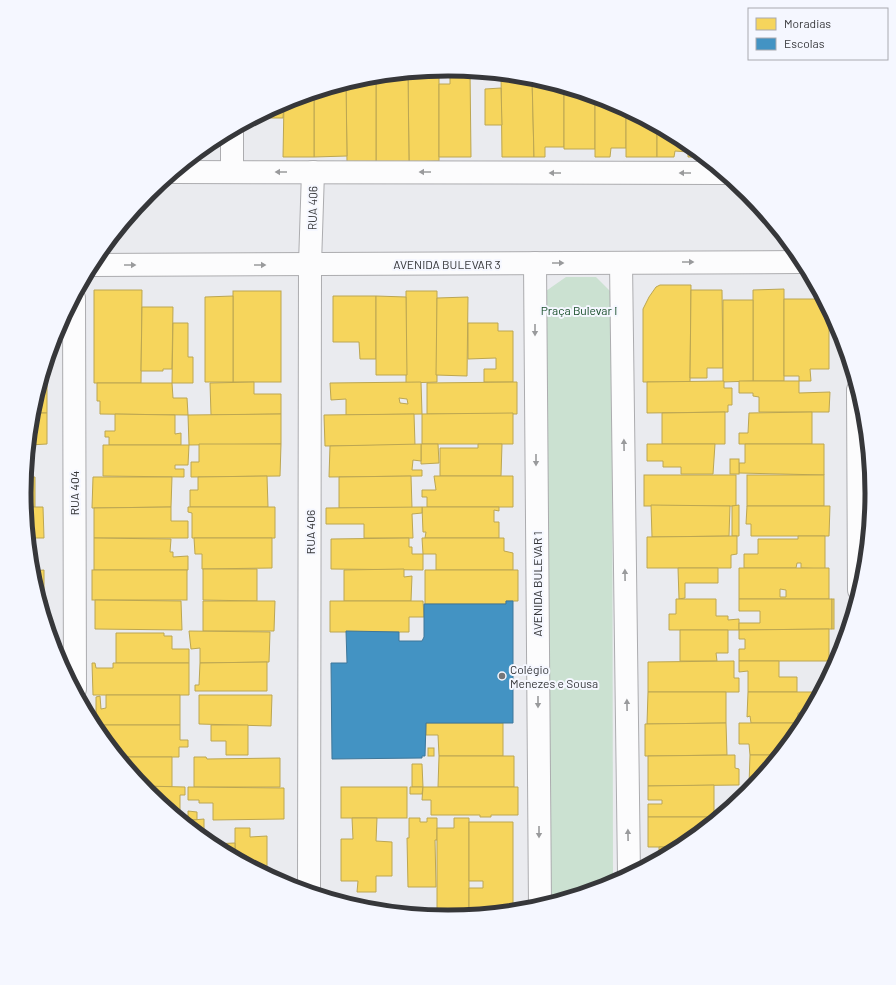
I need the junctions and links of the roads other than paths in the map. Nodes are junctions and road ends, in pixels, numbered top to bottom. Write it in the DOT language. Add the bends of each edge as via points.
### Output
graph roads {
  1 [pos="232,136"];
  2 [pos="182,172"];
  3 [pos="232,172"];
  4 [pos="312,172"];
  5 [pos="716,173"];
  6 [pos="796,262"];
  7 [pos="535,263"];
  8 [pos="621,263"];
  9 [pos="310,264"];
  10 [pos="99,265"];
  11 [pos="74,308"];
  12 [pos="858,419"];
  13 [pos="859,561"];
  14 [pos="74,677"];
  15 [pos="629,868"];
  16 [pos="309,885"];
  17 [pos="540,899"];
  1 -- 3 [label="street"];
  2 -- 3 [label="street"];
  4 -- 3 [label="street, one-way"];
  5 -- 4 [label="street, one-way"];
  4 -- 9 [label="street, RUA 406"];
  8 -- 6 [label="street, AVENIDA BULEVAR 3, one-way"];
  7 -- 8 [label="street, AVENIDA BULEVAR 3, one-way"];
  7 -- 9 [label="street, AVENIDA BULEVAR 3"];
  7 -- 17 [label="street, AVENIDA BULEVAR 1, one-way"];
  15 -- 8 [label="street, one-way"];
  10 -- 9 [label="street, AVENIDA BULEVAR 3, one-way"];
  9 -- 16 [label="street, RUA 406"];
  11 -- 14 [label="street, RUA 404"];
  12 -- 13 [label="street"];
}
